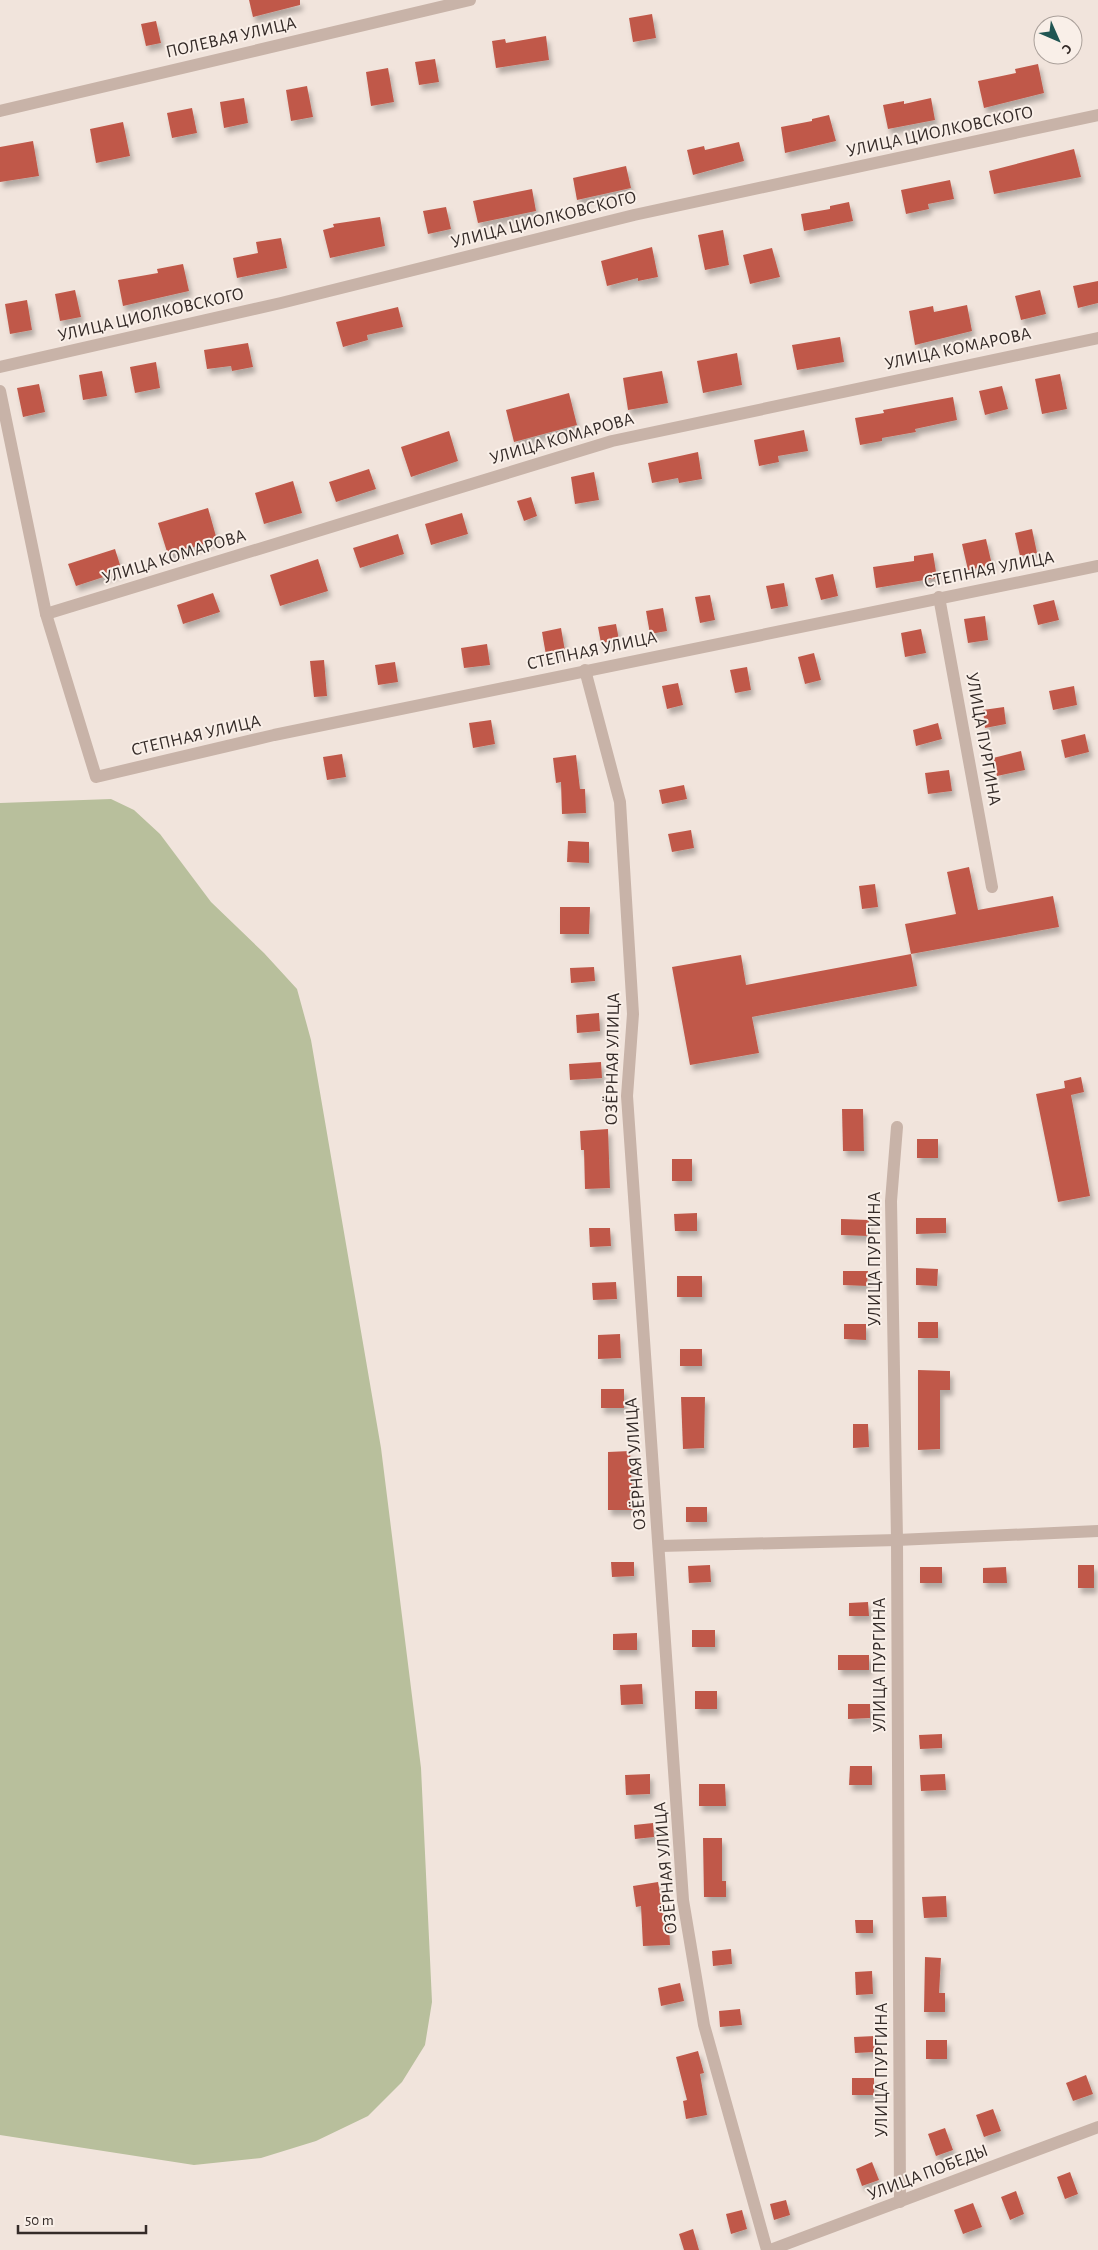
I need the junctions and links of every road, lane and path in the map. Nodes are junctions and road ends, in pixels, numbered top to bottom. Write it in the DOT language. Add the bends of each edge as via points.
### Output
graph roads {
  1 [pos="470,0"];
  2 [pos="0,111"];
  3 [pos="1098,115"];
  4 [pos="1098,338"];
  5 [pos="0,366"];
  6 [pos="0,391"];
  7 [pos="1098,566"];
  8 [pos="939,597"];
  9 [pos="46,614"];
  10 [pos="585,670"];
  11 [pos="992,887"];
  12 [pos="897,1127"];
  13 [pos="1098,1531"];
  14 [pos="897,1540"];
  15 [pos="660,1546"];
  16 [pos="1098,2127"];
  17 [pos="900,2202"];
  18 [pos="787,2248"];
  19 [pos="769,2250"];
  1 -- 2 [label="street, ПОЛЕВАЯ УЛИЦА"];
  3 -- 5 [label="street, УЛИЦА ЦИОЛКОВСКОГО" via="634,215 281,303"];
  4 -- 9 [label="street, УЛИЦА КОМАРОВА" via="612,441"];
  6 -- 9 [label="street"];
  7 -- 8 [label="street, СТЕПНАЯ УЛИЦА"];
  8 -- 10 [label="street, СТЕПНАЯ УЛИЦА"];
  8 -- 11 [label="street, УЛИЦА ПУРГИНА"];
  9 -- 10 [label="street, СТЕПНАЯ УЛИЦА" via="96,777 274,735"];
  10 -- 15 [label="street, ОЗЁРНАЯ УЛИЦА" via="620,802 633,1014 627,1096"];
  12 -- 14 [label="street, УЛИЦА ПУРГИНА" via="891,1201"];
  13 -- 14 [label="street"];
  14 -- 15 [label="street"];
  14 -- 17 [label="street, УЛИЦА ПУРГИНА"];
  15 -- 19 [label="street, ОЗЁРНАЯ УЛИЦА" via="683,1900 704,2026"];
  16 -- 17 [label="street, УЛИЦА ПОБЕДЫ"];
  17 -- 18 [label="street, УЛИЦА ПОБЕДЫ"];
  18 -- 19 [label="street, УЛИЦА ПОБЕДЫ"];
}
